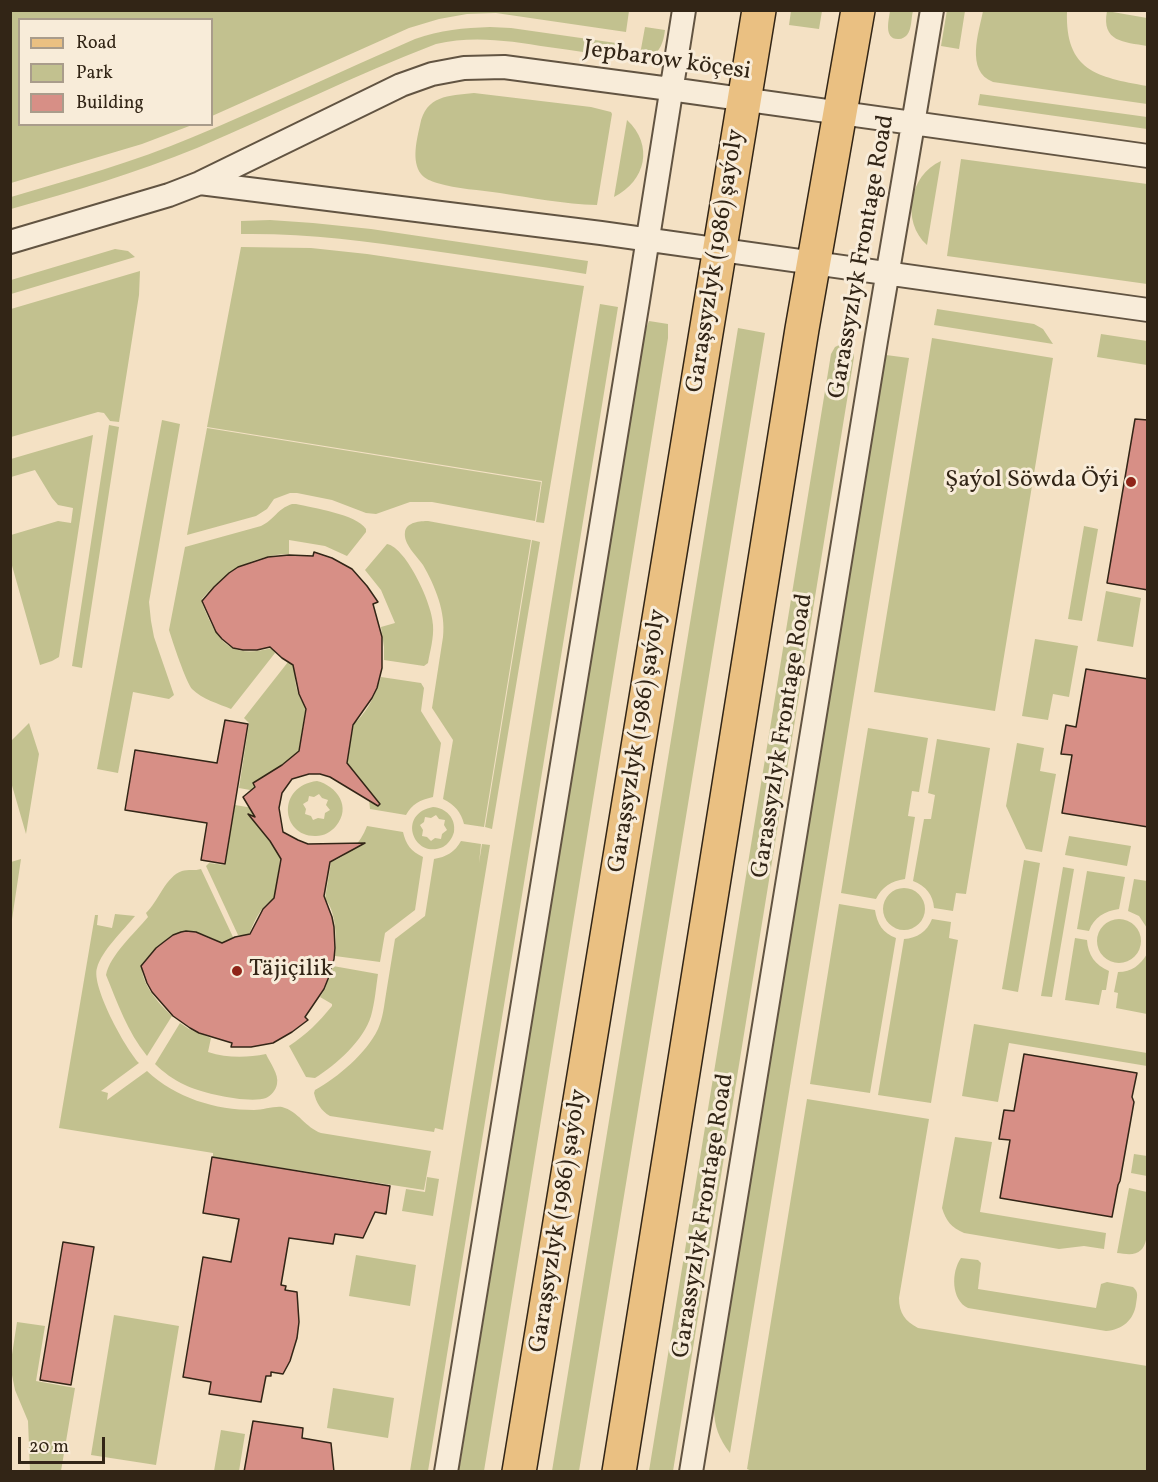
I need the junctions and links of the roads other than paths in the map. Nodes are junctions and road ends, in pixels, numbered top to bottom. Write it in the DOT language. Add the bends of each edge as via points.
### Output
graph roads {
  1 [pos="684,10"];
  2 [pos="759,10"];
  3 [pos="858,10"];
  4 [pos="932,10"];
  5 [pos="670,89"];
  6 [pos="744,100"];
  7 [pos="840,113"];
  8 [pos="914,124"];
  9 [pos="1148,156"];
  10 [pos="200,183"];
  11 [pos="648,240"];
  12 [pos="10,242"];
  13 [pos="719,250"];
  14 [pos="814,263"];
  15 [pos="887,273"];
  16 [pos="1148,310"];
  17 [pos="446,1472"];
  18 [pos="519,1472"];
  19 [pos="619,1472"];
  20 [pos="691,1472"];
  1 -- 5 [label="street"];
  2 -- 6 [label="main road, Garaşsyzlyk (1986) şaýoly"];
  3 -- 7 [label="main road"];
  4 -- 8 [label="street, Garassyzlyk Frontage Road"];
  5 -- 6 [label="street, Jepbarow köçesi"];
  5 -- 10 [label="street, Jepbarow köçesi" via="504,68 464,68 432,74 400,85"];
  5 -- 11 [label="street"];
  6 -- 7 [label="street, Jepbarow köçesi"];
  6 -- 13 [label="main road, Garaşsyzlyk (1986) şaýoly"];
  7 -- 8 [label="street, Jepbarow köçesi"];
  7 -- 14 [label="main road"];
  8 -- 9 [label="street, Jepbarow köçesi"];
  8 -- 15 [label="street, Garassyzlyk Frontage Road"];
  10 -- 11 [label="street, Jepbarow köçesi"];
  10 -- 12 [label="street, Jepbarow köçesi"];
  11 -- 13 [label="street, Jepbarow köçesi"];
  11 -- 17 [label="street"];
  13 -- 14 [label="street, Jepbarow köçesi"];
  13 -- 18 [label="main road, Garaşsyzlyk (1986) şaýoly"];
  14 -- 15 [label="street, Jepbarow köçesi"];
  14 -- 19 [label="main road"];
  15 -- 16 [label="street, Jepbarow köçesi"];
  15 -- 20 [label="street, Garassyzlyk Frontage Road"];
}
